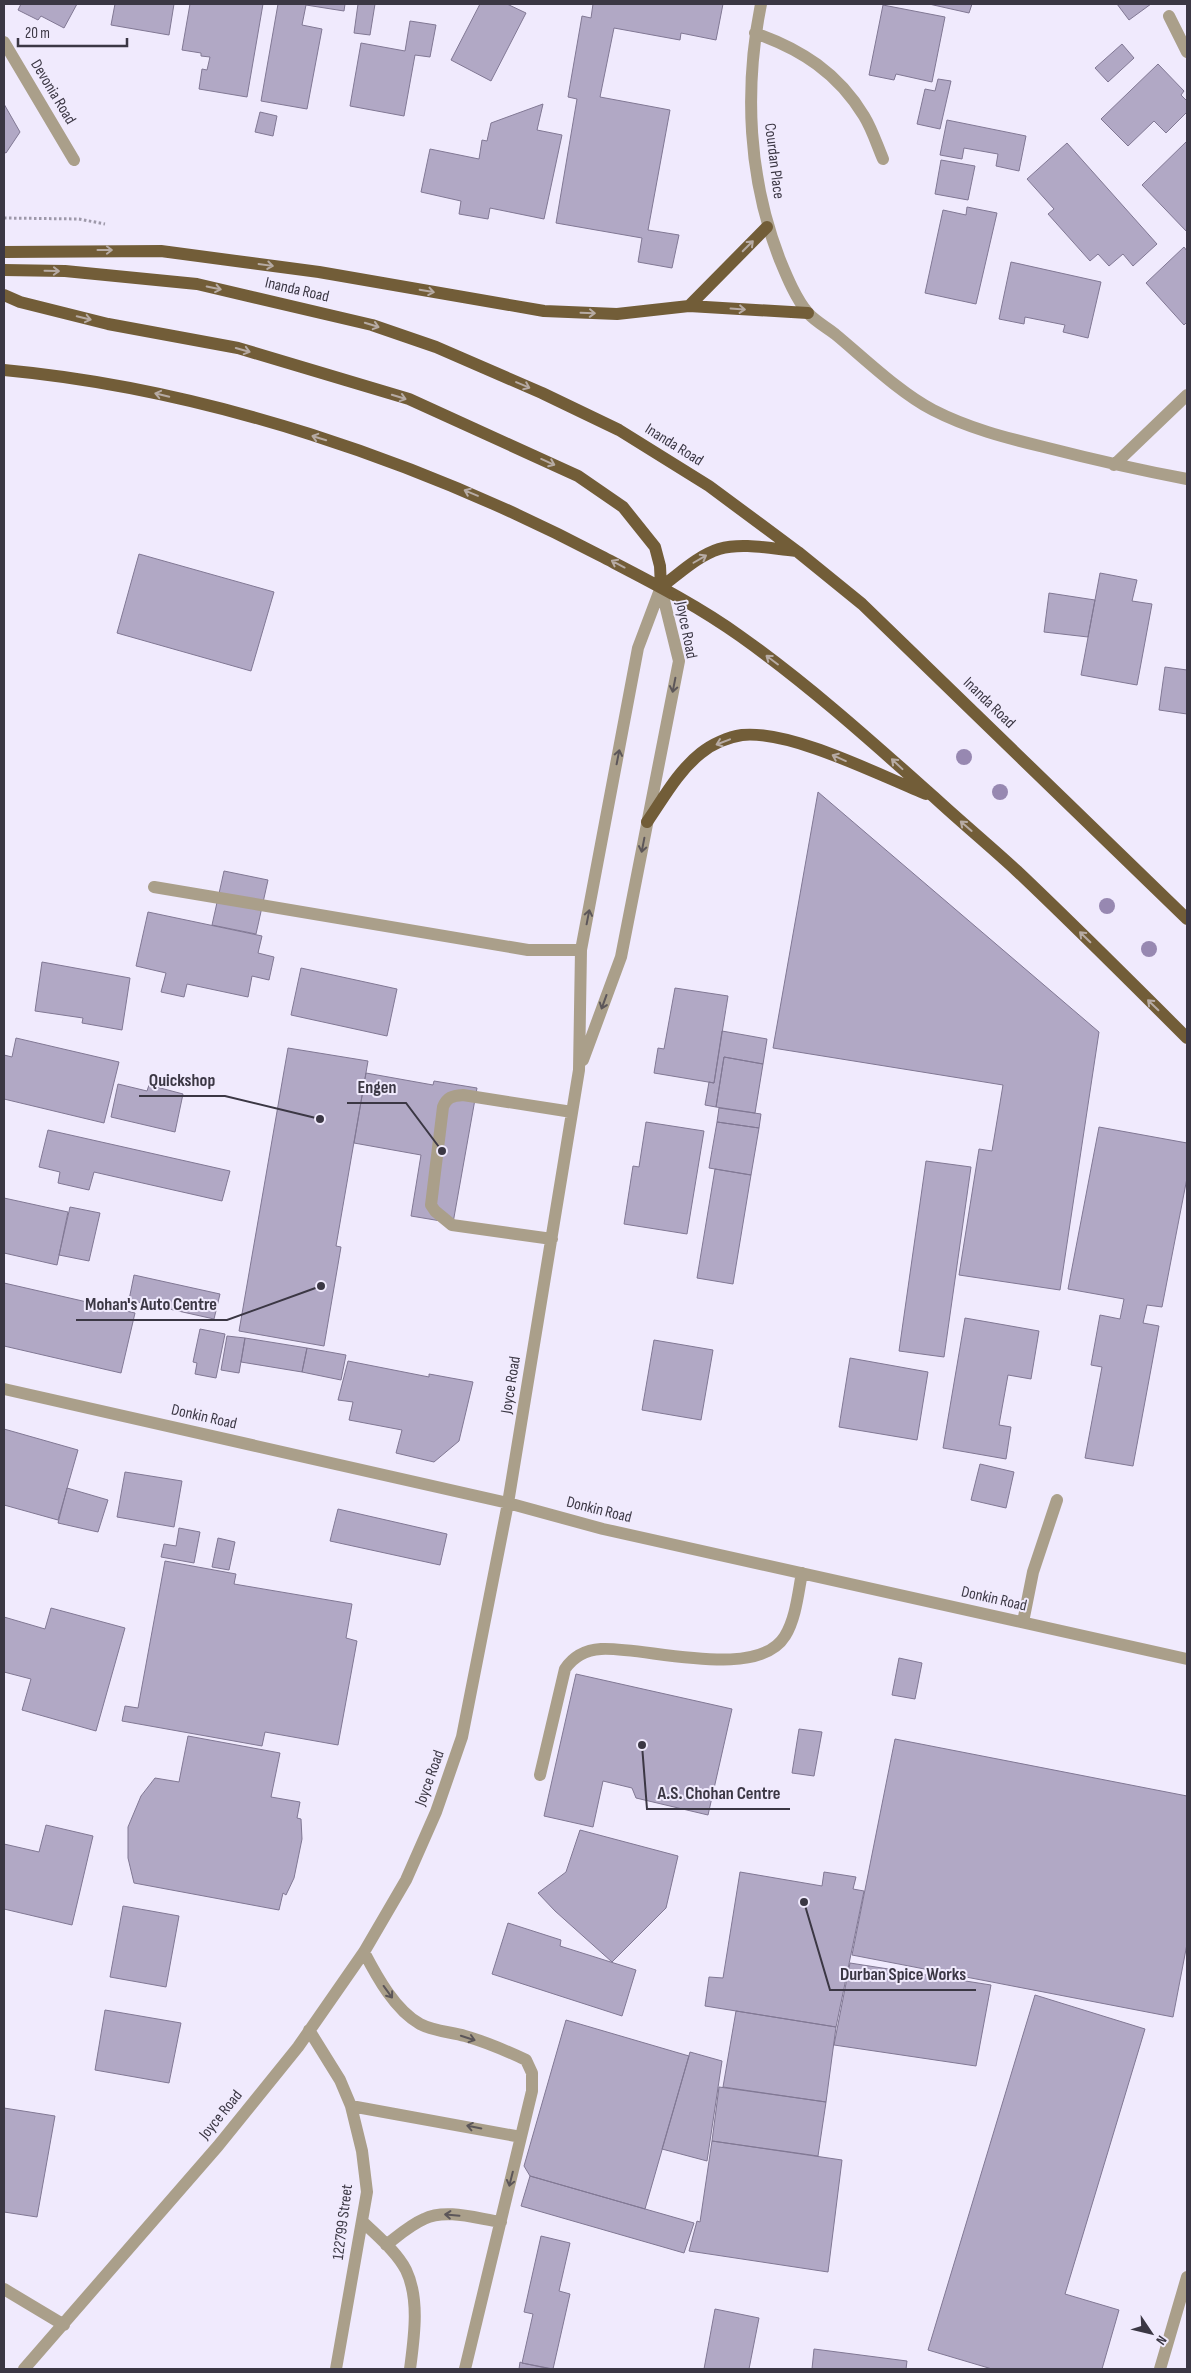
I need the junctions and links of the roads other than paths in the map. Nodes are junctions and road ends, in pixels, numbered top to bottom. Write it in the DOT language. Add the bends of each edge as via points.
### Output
graph roads {
  1 [pos="761,4"];
  2 [pos="1169,16"];
  3 [pos="755,33"];
  4 [pos="4,42"];
  5 [pos="1187,52"];
  6 [pos="883,159"];
  7 [pos="74,160"];
  8 [pos="767,226"];
  9 [pos="4,252"];
  10 [pos="4,270"];
  11 [pos="4,295"];
  12 [pos="689,306"];
  13 [pos="808,313"];
  14 [pos="4,370"];
  15 [pos="1187,395"];
  16 [pos="1114,465"];
  17 [pos="1187,479"];
  18 [pos="798,552"];
  19 [pos="661,587"];
  20 [pos="933,796"];
  21 [pos="647,822"];
  22 [pos="154,887"];
  23 [pos="1187,919"];
  24 [pos="581,950"];
  25 [pos="1187,1038"];
  26 [pos="579,1070"];
  27 [pos="572,1112"];
  28 [pos="552,1239"];
  29 [pos="4,1389"];
  30 [pos="1056,1500"];
  31 [pos="508,1503"];
  32 [pos="802,1573"];
  33 [pos="1023,1622"];
  34 [pos="1187,1659"];
  35 [pos="540,1776"];
  36 [pos="364,1952"];
  37 [pos="309,2030"];
  38 [pos="351,2106"];
  39 [pos="522,2137"];
  40 [pos="362,2221"];
  41 [pos="501,2222"];
  42 [pos="386,2245"];
  43 [pos="1187,2277"];
  44 [pos="4,2290"];
  45 [pos="64,2325"];
  46 [pos="24,2369"];
  47 [pos="336,2369"];
  48 [pos="410,2369"];
  49 [pos="465,2369"];
  50 [pos="1160,2369"];
  1 -- 3 [label="street, Courdan Place"];
  2 -- 5 [label="street"];
  3 -- 6 [label="street" via="796,49 836,79 865,117"];
  3 -- 8 [label="street, Courdan Place" via="752,130 757,179"];
  4 -- 7 [label="street, Devonia Road"];
  12 -- 8 [label="main road, one-way"];
  8 -- 13 [label="street, Courdan Place" via="787,276"];
  9 -- 12 [label="main road, one-way" via="162,251 318,272 544,311 617,314"];
  10 -- 18 [label="main road, Inanda Road, one-way" via="65,271 197,284 372,325 418,341 542,393 619,430 709,486"];
  11 -- 19 [label="main road, one-way" via="108,324 238,348 417,403 578,476 623,507 655,547"];
  12 -- 13 [label="main road, one-way"];
  13 -- 16 [label="street" via="883,375 932,410 1006,438"];
  19 -- 14 [label="main road, one-way" via="472,493 369,453 245,416 152,393 54,375"];
  15 -- 16 [label="street"];
  16 -- 17 [label="street"];
  19 -- 18 [label="main road, one-way" via="699,559 720,549 744,546"];
  18 -- 23 [label="main road, Inanda Road" via="862,604 918,656"];
  20 -- 19 [label="main road, one-way" via="815,692 738,635"];
  19 -- 21 [label="street, Joyce Road, one-way" via="679,661"];
  24 -- 19 [label="street, Joyce Road, one-way" via="638,648"];
  20 -- 21 [label="main road, one-way" via="832,754 770,736 742,736 720,742 701,753 681,773"];
  25 -- 20 [label="main road, one-way" via="1016,870"];
  21 -- 26 [label="street, Joyce Road, one-way" via="621,957"];
  22 -- 24 [label="street" via="528,950"];
  24 -- 26 [label="street, Joyce Road"];
  26 -- 27 [label="street, Joyce Road"];
  27 -- 28 [label="street, Joyce Road"];
  27 -- 28 [label="street" via="463,1095 447,1099 443,1107 431,1205 435,1211 452,1225"];
  28 -- 31 [label="street, Joyce Road"];
  29 -- 31 [label="street, Donkin Road"];
  30 -- 33 [label="street" via="1033,1572"];
  31 -- 32 [label="street, Donkin Road"];
  31 -- 36 [label="street, Joyce Road" via="462,1737 436,1812 406,1880"];
  32 -- 33 [label="street, Donkin Road"];
  32 -- 35 [label="street" via="785,1637 773,1647 750,1657 707,1660 600,1649 571,1660 565,1669"];
  33 -- 34 [label="street, Donkin Road"];
  36 -- 37 [label="street, Joyce Road"];
  36 -- 39 [label="street, one-way" via="403,2011 421,2025 466,2037 526,2060 532,2073 532,2091"];
  37 -- 38 [label="street, 122799 Street" via="340,2080"];
  37 -- 45 [label="street, Joyce Road" via="218,2146"];
  39 -- 38 [label="street, one-way"];
  38 -- 40 [label="street, 122799 Street" via="362,2151 367,2192"];
  39 -- 41 [label="street, one-way"];
  40 -- 42 [label="street"];
  40 -- 47 [label="street, 122799 Street"];
  41 -- 42 [label="street, one-way" via="450,2214 432,2216 417,2222"];
  41 -- 49 [label="street"];
  42 -- 48 [label="street" via="406,2270 413,2291 414,2335"];
  43 -- 50 [label="street"];
  44 -- 45 [label="street"];
  45 -- 46 [label="street, Joyce Road"];
}
